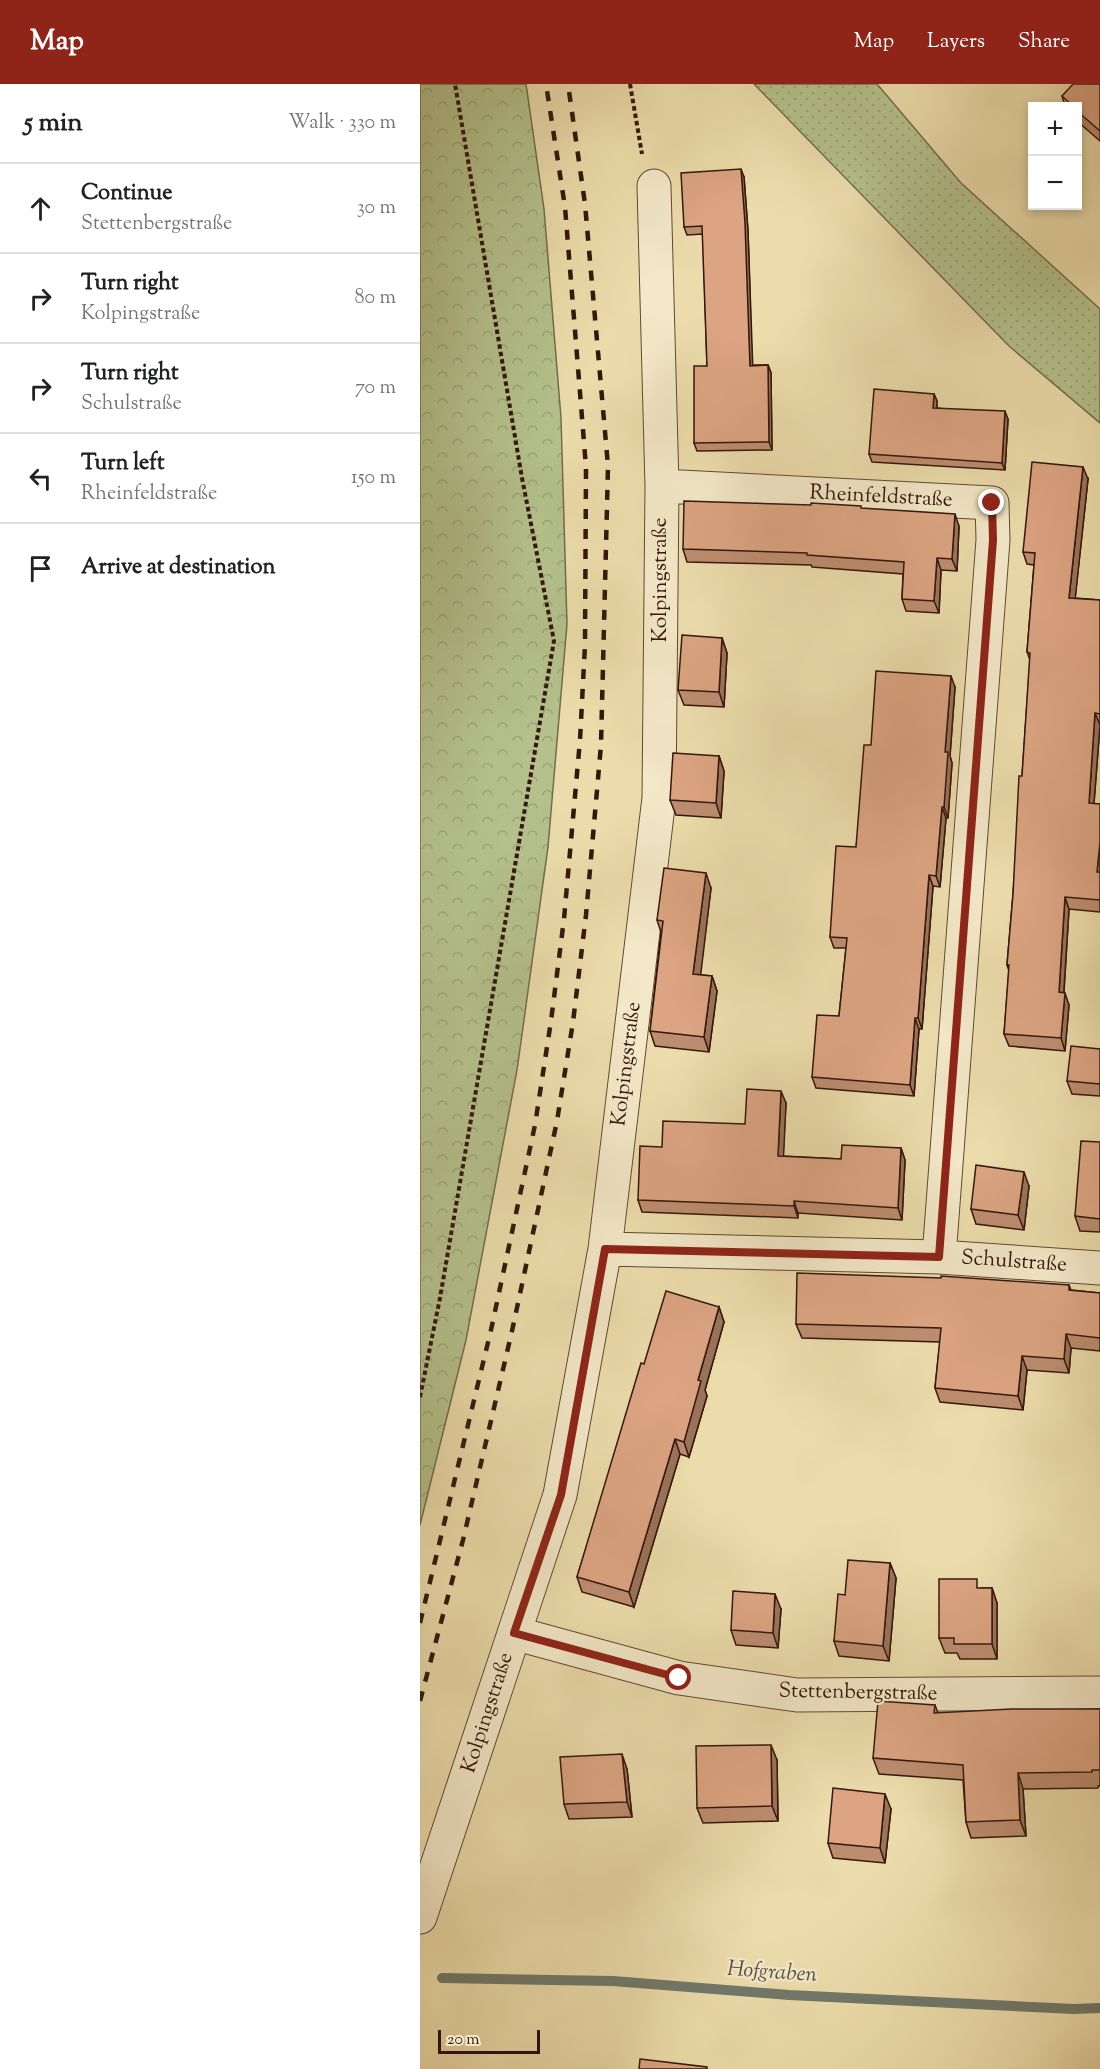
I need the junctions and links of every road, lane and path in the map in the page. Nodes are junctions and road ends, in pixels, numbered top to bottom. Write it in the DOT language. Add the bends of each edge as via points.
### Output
graph roads {
  1 [pos="456,84"];
  2 [pos="630,84"];
  3 [pos="654,186"];
  4 [pos="662,486"];
  5 [pos="605,1249"];
  6 [pos="939,1257"];
  7 [pos="1100,1268"];
  8 [pos="420,1397"];
  9 [pos="514,1633"];
  10 [pos="1100,1693"];
  11 [pos="420,1917"];
  1 -- 8 [label="path" via="522,478 554,641"];
  2 -- 3 [label="path" via="643,159"];
  3 -- 4 [label="street, Kolpingstraße"];
  4 -- 5 [label="street, Kolpingstraße" via="659,798"];
  4 -- 6 [label="street, Rheinfeldstraße" via="992,503 993,540"];
  5 -- 6 [label="street, Schulstraße"];
  5 -- 9 [label="street, Kolpingstraße" via="561,1495"];
  6 -- 7 [label="street, Schulstraße"];
  9 -- 10 [label="street, Stettenbergstraße" via="679,1678 797,1695"];
  9 -- 11 [label="street, Kolpingstraße"];
}
